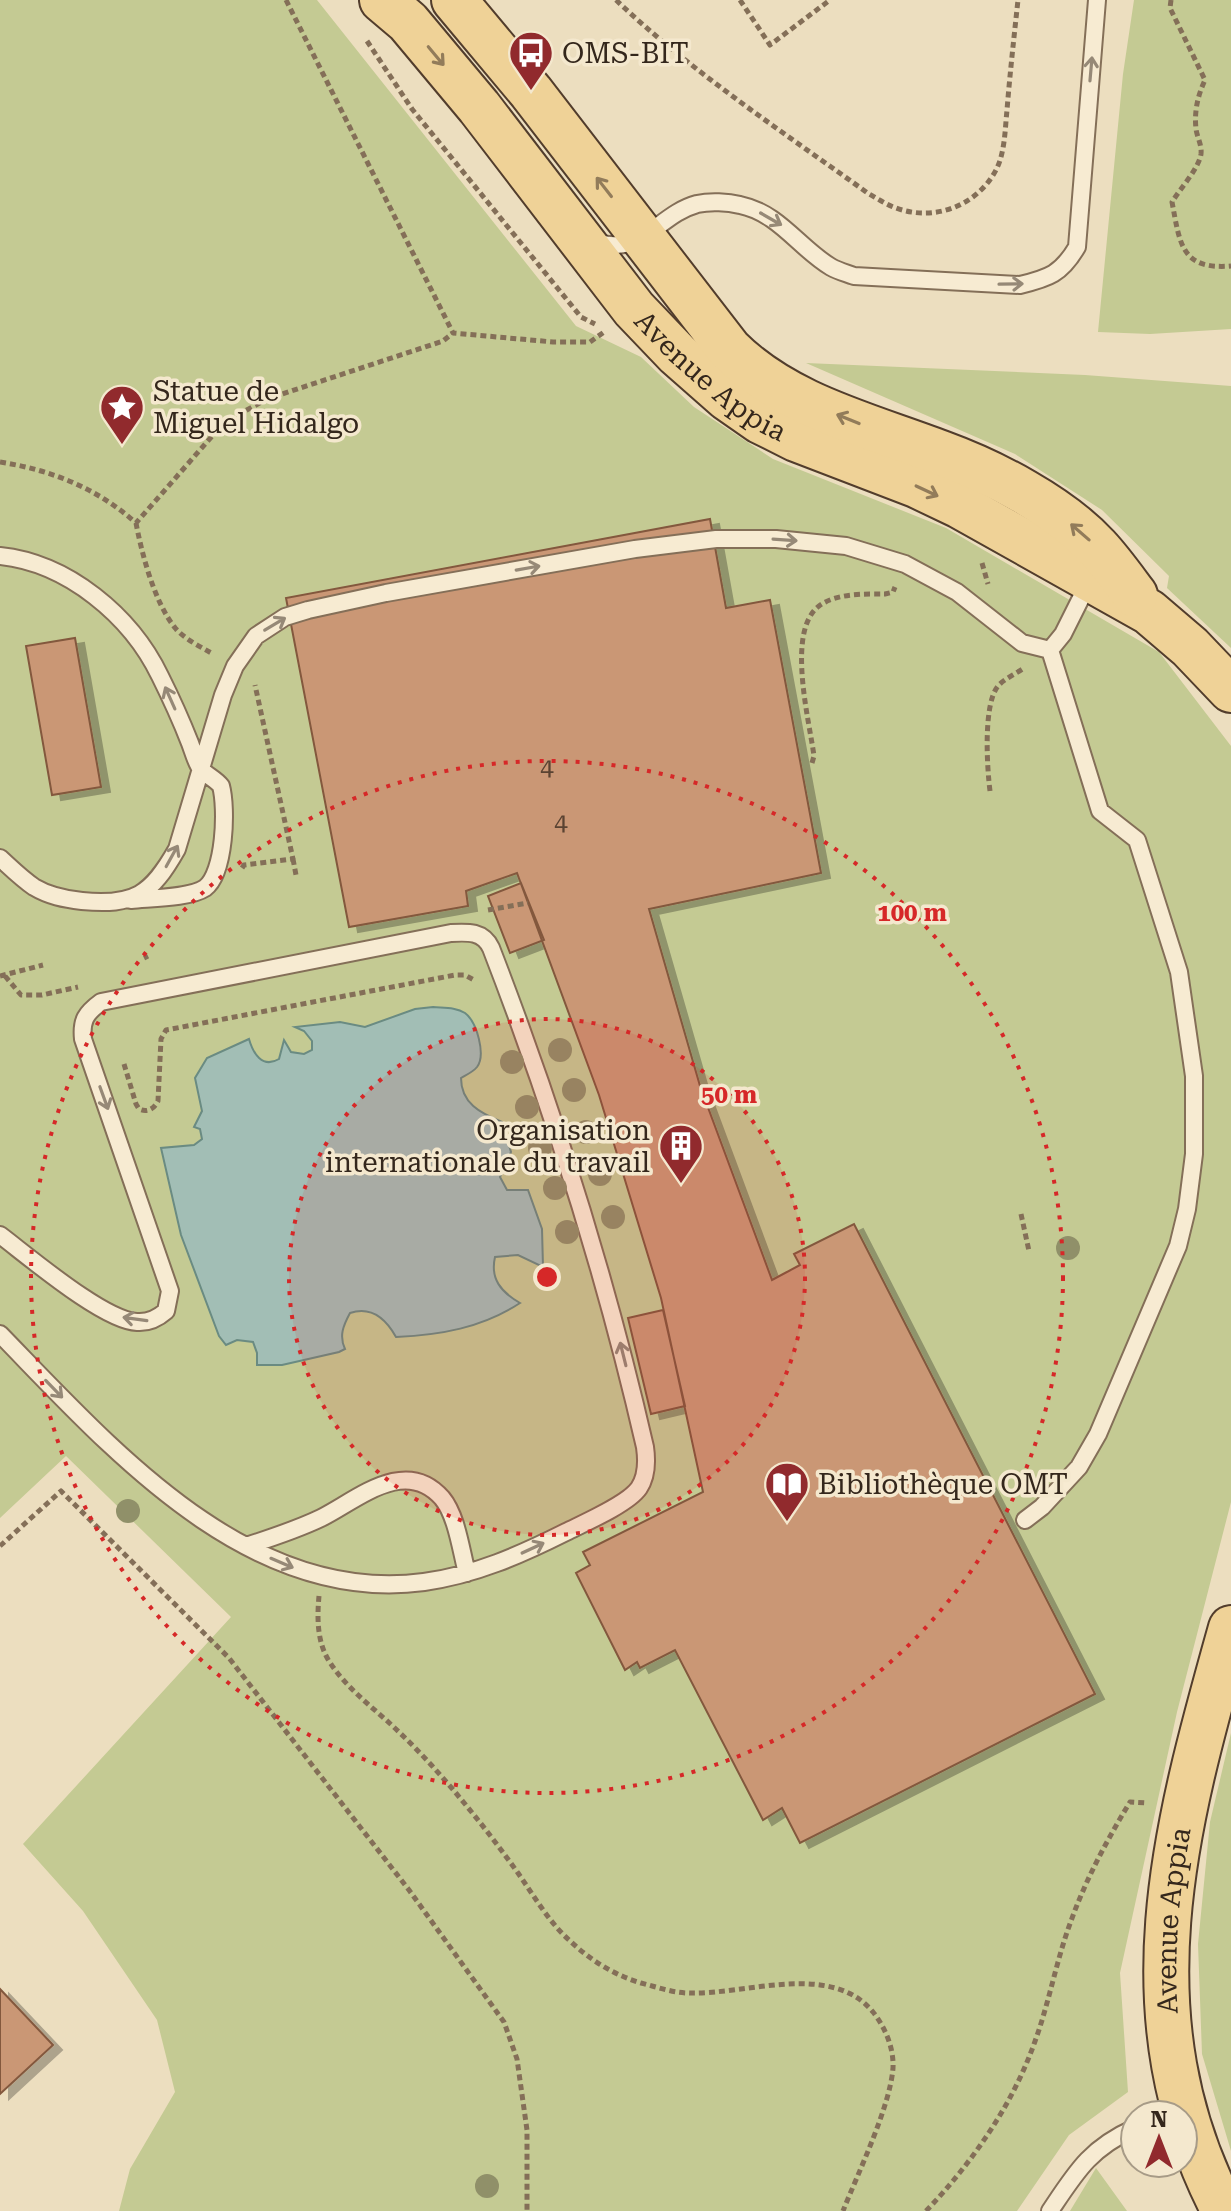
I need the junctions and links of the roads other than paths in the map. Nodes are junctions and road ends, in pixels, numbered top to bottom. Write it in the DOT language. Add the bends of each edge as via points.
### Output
graph roads {
  1 [pos="454,0"];
  2 [pos="1097,0"];
  3 [pos="373,19"];
  4 [pos="580,236"];
  5 [pos="644,237"];
  6 [pos="0,556"];
  7 [pos="1090,578"];
  8 [pos="1149,612"];
  9 [pos="1050,650"];
  10 [pos="1231,690"];
  11 [pos="200,770"];
  12 [pos="0,858"];
  13 [pos="130,900"];
  14 [pos="0,1235"];
  15 [pos="0,1334"];
  16 [pos="1025,1520"];
  17 [pos="246,1546"];
  18 [pos="467,1573"];
  19 [pos="1231,1628"];
  20 [pos="1175,2099"];
  21 [pos="1119,2135"];
  22 [pos="1199,2161"];
  23 [pos="1050,2211"];
  24 [pos="1224,2211"];
  5 -- 1 [label="main road, Avenue Appia, one-way"];
  5 -- 2 [label="lane, one-way" via="672,216 708,202 742,205 767,216 830,266 854,276 1020,285 1065,268 1077,247"];
  3 -- 4 [label="main road, Avenue Appia, one-way" via="408,22"];
  4 -- 5 [label="lane" via="604,245"];
  4 -- 7 [label="main road, Avenue Appia, one-way" via="647,324 760,421 916,485"];
  8 -- 5 [label="main road, Avenue Appia, one-way" via="1096,546 1059,514 988,474 811,404 748,368"];
  11 -- 6 [label="lane, one-way" via="159,674 114,612 67,579 33,563"];
  7 -- 8 [label="main road, Avenue Appia"];
  7 -- 9 [label="lane" via="1076,612"];
  8 -- 10 [label="main road, Avenue Appia"];
  11 -- 9 [label="lane, one-way" via="223,695 245,652 256,636 285,617 604,554 716,539 846,546 905,564 957,592 1022,643"];
  9 -- 16 [label="lane" via="1100,811 1137,840 1179,972 1194,1076 1194,1154 1178,1246 1098,1434 1079,1467"];
  13 -- 11 [label="lane, one-way" via="167,867 177,849"];
  11 -- 13 [label="lane" via="216,780 225,800 222,845 209,884 186,894"];
  12 -- 13 [label="lane" via="33,886 63,899"];
  18 -- 14 [label="lane, one-way" via="528,1551 633,1494 643,1479 646,1456 596,1254 520,1024 487,940 479,934 451,933 101,1002 88,1011 83,1039 170,1291 166,1311 158,1318 138,1322 108,1311"];
  15 -- 17 [label="lane, one-way" via="150,1479"];
  17 -- 18 [label="lane, one-way" via="321,1576 391,1584"];
  17 -- 18 [label="lane" via="298,1528 386,1483 408,1480 428,1486 443,1499"];
  19 -- 20 [label="main road, Avenue Appia" via="1188,1792 1166,1940"];
  21 -- 23 [label="lane" via="1081,2165"];
  22 -- 24 [label="main road, Avenue Appia"];
}
